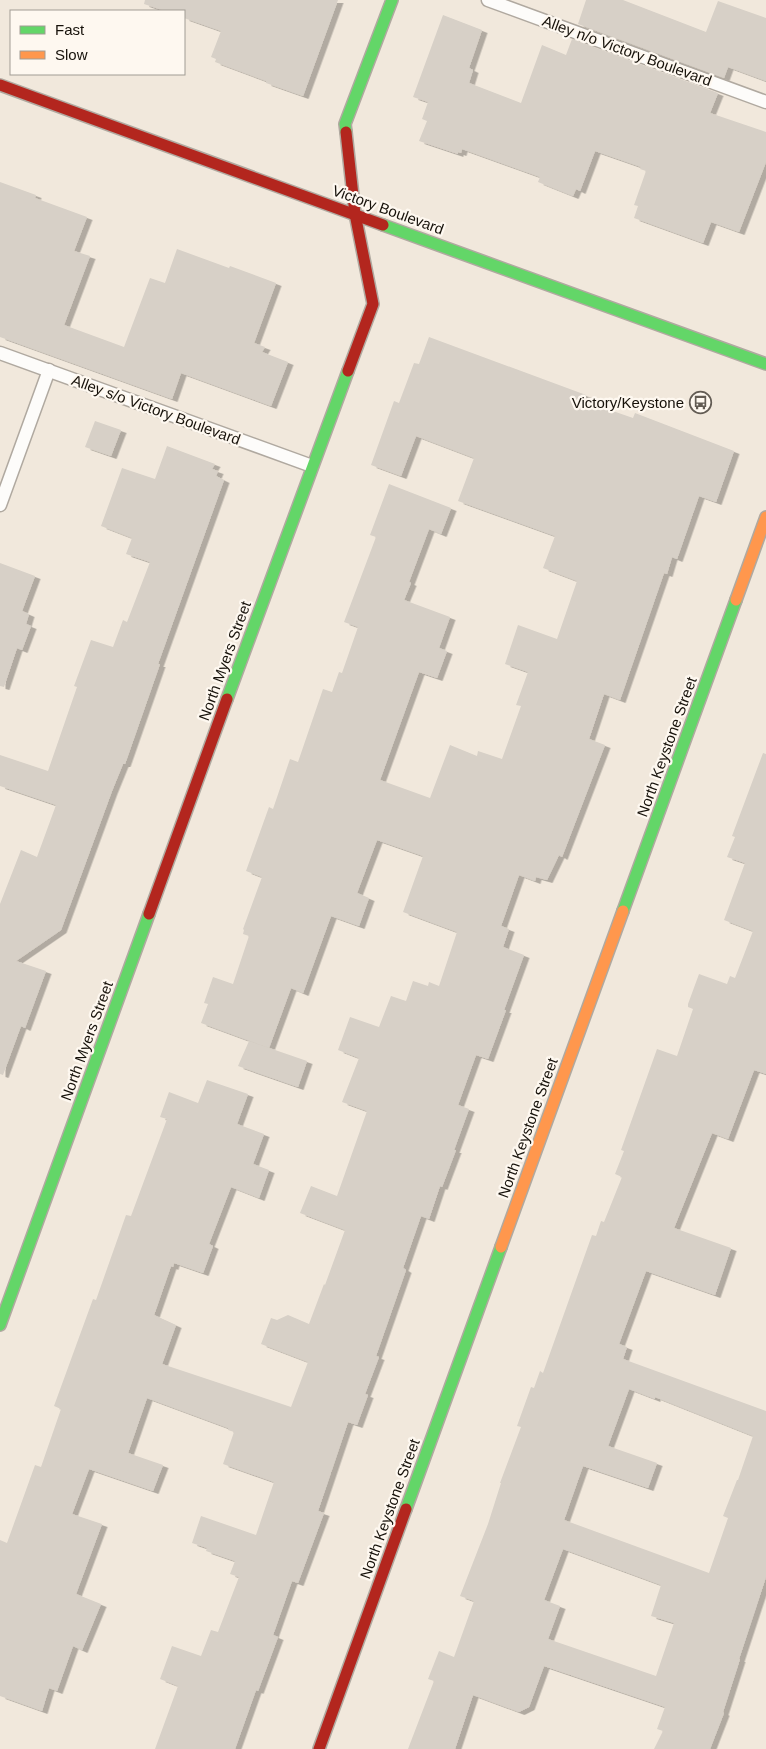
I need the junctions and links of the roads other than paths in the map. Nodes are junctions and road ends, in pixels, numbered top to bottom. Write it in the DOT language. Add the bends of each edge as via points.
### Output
graph roads {
  1 [pos="392,0"];
  2 [pos="488,0"];
  3 [pos="0,84"];
  4 [pos="766,102"];
  5 [pos="355,214"];
  6 [pos="0,353"];
  7 [pos="766,364"];
  8 [pos="49,370"];
  9 [pos="312,466"];
  10 [pos="0,505"];
  11 [pos="766,517"];
  12 [pos="0,1325"];
  13 [pos="319,1749"];
  1 -- 5 [label="street, North Myers Street" via="344,124"];
  2 -- 4 [label="lane, Alley n/o Victory Boulevard"];
  3 -- 5 [label="street, Victory Boulevard"];
  5 -- 7 [label="street, Victory Boulevard"];
  5 -- 9 [label="street, North Myers Street" via="373,304"];
  6 -- 8 [label="lane, Alley s/o Victory Boulevard"];
  8 -- 9 [label="lane, Alley s/o Victory Boulevard"];
  8 -- 10 [label="lane"];
  9 -- 12 [label="street, North Myers Street"];
  11 -- 13 [label="street, North Keystone Street"];
}
